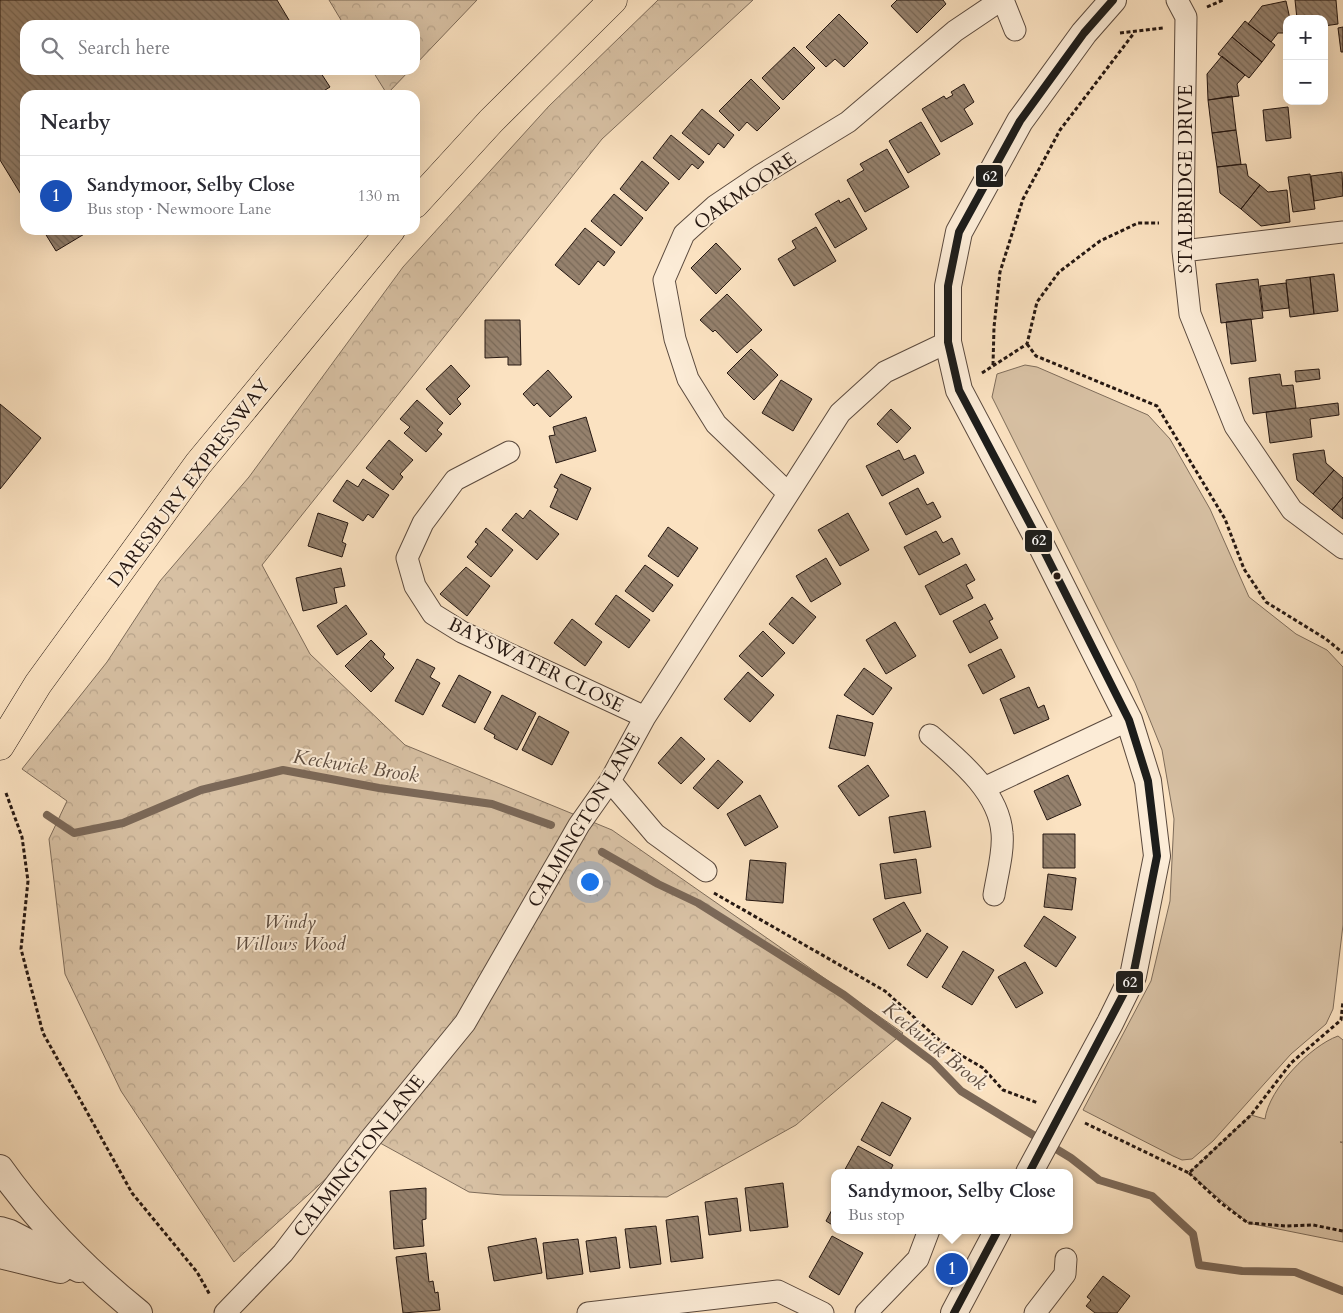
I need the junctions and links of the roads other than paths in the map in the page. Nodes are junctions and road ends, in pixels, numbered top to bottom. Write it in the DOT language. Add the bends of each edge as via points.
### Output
graph roads {
  1 [pos="613,0"];
  2 [pos="1002,0"];
  3 [pos="1113,0"];
  4 [pos="1182,8"];
  5 [pos="1016,30"];
  6 [pos="420,199"];
  7 [pos="1343,232"];
  8 [pos="387,235"];
  9 [pos="1183,252"];
  10 [pos="948,342"];
  11 [pos="509,452"];
  12 [pos="788,493"];
  13 [pos="1343,548"];
  14 [pos="644,718"];
  15 [pos="1129,720"];
  16 [pos="930,735"];
  17 [pos="0,746"];
  18 [pos="610,781"];
  19 [pos="984,788"];
  20 [pos="706,871"];
  21 [pos="994,894"];
  22 [pos="1033,1166"];
  23 [pos="0,1168"];
  24 [pos="0,1230"];
  25 [pos="927,1234"];
  26 [pos="996,1234"];
  27 [pos="0,1255"];
  28 [pos="1066,1259"];
  29 [pos="97,1279"];
  30 [pos="139,1313"];
  31 [pos="225,1313"];
  32 [pos="588,1313"];
  33 [pos="823,1313"];
  34 [pos="866,1313"];
  35 [pos="954,1313"];
  36 [pos="1036,1313"];
  1 -- 6 [label="main road" via="491,121"];
  2 -- 5 [label="street, OAKMOORE"];
  2 -- 12 [label="street, OAKMOORE" via="955,31 848,122 716,206 684,234 664,280 675,339 688,379 716,424"];
  3 -- 10 [label="street" via="1020,121 959,232 948,286"];
  4 -- 9 [label="street, STALBRIDGE DRIVE"];
  7 -- 9 [label="street"];
  8 -- 17 [label="main road, DARESBURY EXPRESSWAY" via="198,464 38,684"];
  9 -- 13 [label="street, STALBRIDGE DRIVE" via="1190,314 1235,426 1292,510"];
  10 -- 12 [label="street, CALMINGTON LANE" via="885,372 840,413"];
  10 -- 15 [label="street" via="959,390"];
  11 -- 14 [label="street, BAYSWATER CLOSE" via="455,480 423,523 406,558 415,586 433,614 462,632"];
  12 -- 14 [label="street, CALMINGTON LANE"];
  14 -- 18 [label="street, CALMINGTON LANE"];
  15 -- 19 [label="street"];
  15 -- 22 [label="street" via="1148,781 1157,856 1133,976"];
  16 -- 19 [label="street"];
  18 -- 20 [label="street" via="655,834"];
  18 -- 31 [label="street, CALMINGTON LANE" via="579,825 465,1023 283,1253"];
  19 -- 21 [label="street" via="1002,833"];
  23 -- 29 [label="street" via="19,1194"];
  24 -- 29 [label="street" via="10,1232"];
  25 -- 34 [label="street" via="918,1259"];
  26 -- 35 [label="street"];
  27 -- 29 [label="street"];
  28 -- 36 [label="street" via="1065,1274"];
  29 -- 30 [label="street"];
  32 -- 33 [label="street" via="778,1290"];
}
